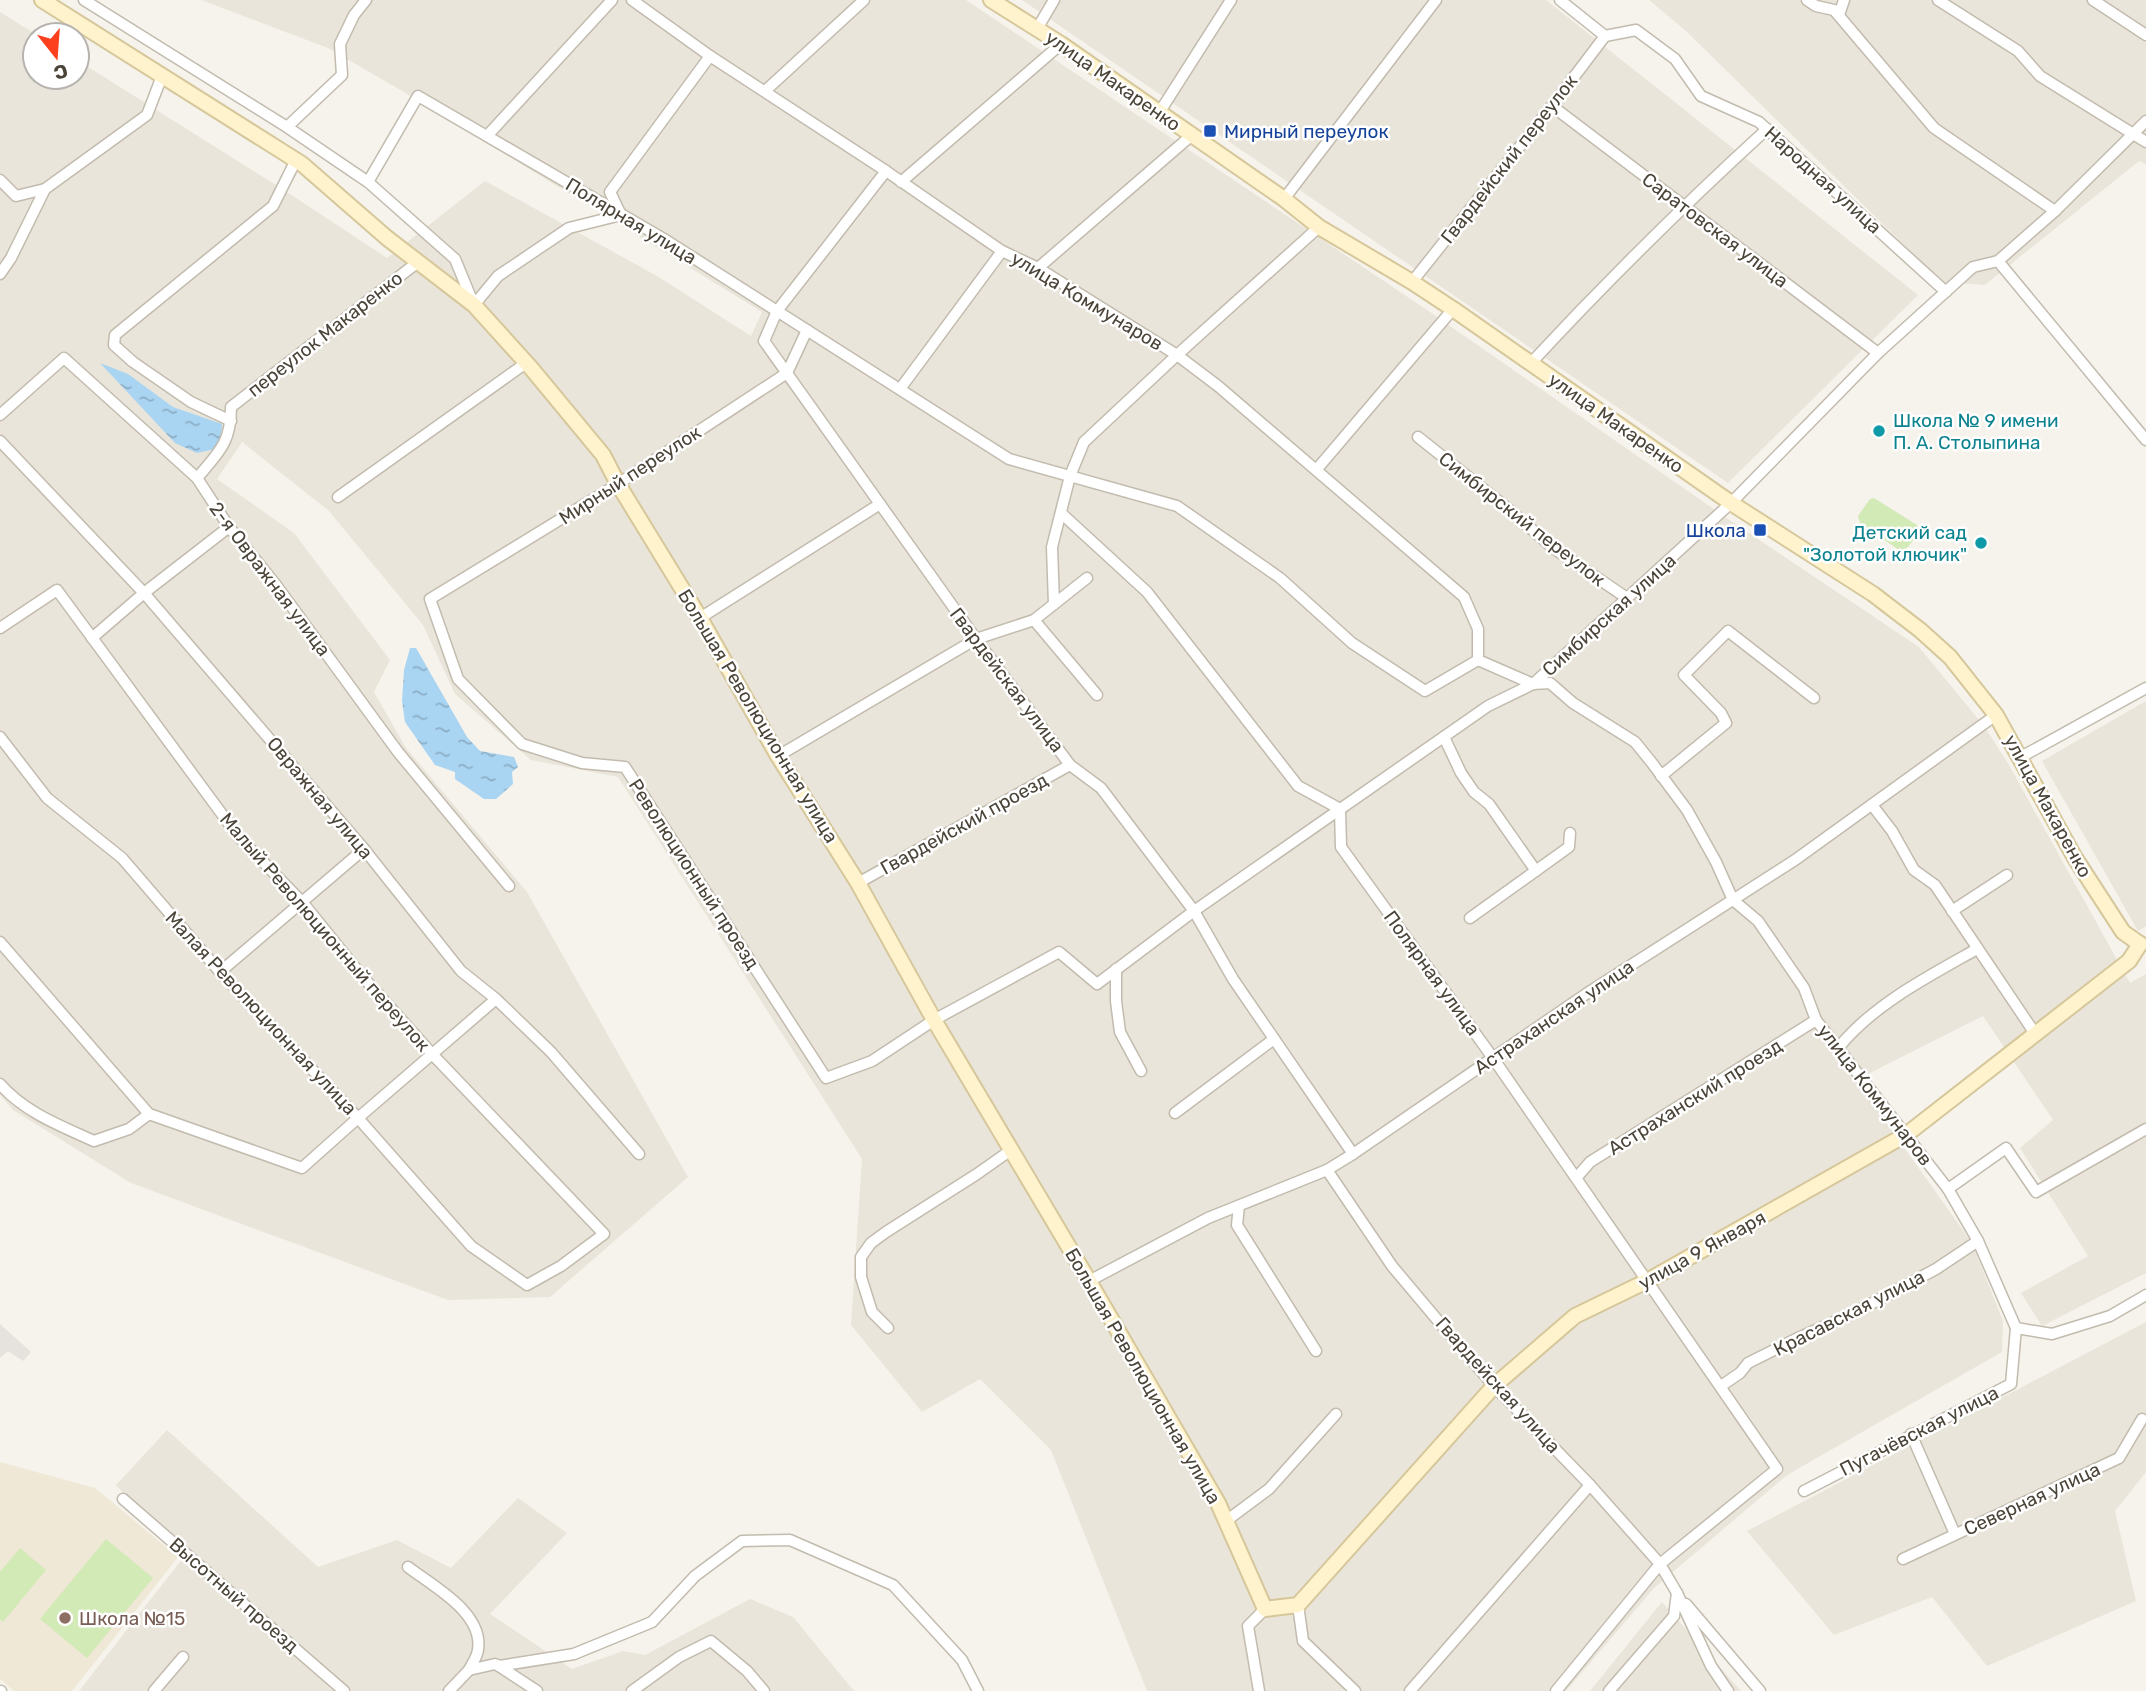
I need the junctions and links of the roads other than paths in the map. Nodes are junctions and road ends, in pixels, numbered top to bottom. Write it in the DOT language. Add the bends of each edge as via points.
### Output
graph roads {
  1 [pos="42,0"];
  2 [pos="84,0"];
  3 [pos="366,0"];
  4 [pos="612,0"];
  5 [pos="632,0"];
  6 [pos="864,0"];
  7 [pos="991,0"];
  8 [pos="1054,0"];
  9 [pos="1231,0"];
  10 [pos="1436,0"];
  11 [pos="1560,0"];
  12 [pos="1807,0"];
  13 [pos="1844,0"];
  14 [pos="1938,0"];
  15 [pos="2093,0"];
  16 [pos="1839,15"];
  17 [pos="1037,29"];
  18 [pos="2146,35"];
  19 [pos="1605,36"];
  20 [pos="1061,44"];
  21 [pos="710,56"];
  22 [pos="162,76"];
  23 [pos="765,91"];
  24 [pos="1552,106"];
  25 [pos="1159,113"];
  26 [pos="2146,121"];
  27 [pos="287,127"];
  28 [pos="1767,129"];
  29 [pos="1192,135"];
  30 [pos="2133,135"];
  31 [pos="487,136"];
  32 [pos="2146,142"];
  33 [pos="296,160"];
  34 [pos="886,171"];
  35 [pos="0,180"];
  36 [pos="368,182"];
  37 [pos="901,182"];
  38 [pos="45,189"];
  39 [pos="1284,199"];
  40 [pos="1684,206"];
  41 [pos="2055,211"];
  42 [pos="621,215"];
  43 [pos="1319,228"];
  44 [pos="1002,251"];
  45 [pos="1998,261"];
  46 [pos="418,262"];
  47 [pos="1038,268"];
  48 [pos="0,274"];
  49 [pos="1412,282"];
  50 [pos="1946,292"];
  51 [pos="474,305"];
  52 [pos="1453,309"];
  53 [pos="777,311"];
  54 [pos="807,330"];
  55 [pos="1878,353"];
  56 [pos="1177,355"];
  57 [pos="526,363"];
  58 [pos="1531,363"];
  59 [pos="787,373"];
  60 [pos="900,389"];
  61 [pos="0,415"];
  62 [pos="231,421"];
  63 [pos="1418,438"];
  64 [pos="2146,440"];
  65 [pos="0,441"];
  66 [pos="1317,469"];
  67 [pos="1070,476"];
  68 [pos="197,478"];
  69 [pos="618,484"];
  70 [pos="338,497"];
  71 [pos="880,503"];
  72 [pos="1731,503"];
  73 [pos="1061,513"];
  74 [pos="229,527"];
  75 [pos="1087,578"];
  76 [pos="144,593"];
  77 [pos="1627,598"];
  78 [pos="430,599"];
  79 [pos="1054,604"];
  80 [pos="700,618"];
  81 [pos="1034,620"];
  82 [pos="0,628"];
  83 [pos="92,638"];
  84 [pos="975,639"];
  85 [pos="1478,660"];
  86 [pos="1533,684"];
  87 [pos="2146,688"];
  88 [pos="1097,695"];
  89 [pos="1814,698"];
  90 [pos="1996,715"];
  91 [pos="0,737"];
  92 [pos="1444,737"];
  93 [pos="778,756"];
  94 [pos="2021,757"];
  95 [pos="1070,765"];
  96 [pos="1661,776"];
  97 [pos="1872,805"];
  98 [pos="1340,809"];
  99 [pos="1570,833"];
  100 [pos="365,849"];
  101 [pos="1536,872"];
  102 [pos="2007,875"];
  103 [pos="858,883"];
  104 [pos="509,886"];
  105 [pos="1733,900"];
  106 [pos="303,903"];
  107 [pos="1194,911"];
  108 [pos="1952,911"];
  109 [pos="1470,918"];
  110 [pos="0,942"];
  111 [pos="2143,944"];
  112 [pos="1977,949"];
  113 [pos="1116,969"];
  114 [pos="220,972"];
  115 [pos="496,999"];
  116 [pos="934,1020"];
  117 [pos="1816,1020"];
  118 [pos="2036,1035"];
  119 [pos="1274,1039"];
  120 [pos="1839,1047"];
  121 [pos="433,1055"];
  122 [pos="1493,1058"];
  123 [pos="1141,1071"];
  124 [pos="0,1084"];
  125 [pos="1175,1113"];
  126 [pos="149,1114"];
  127 [pos="358,1118"];
  128 [pos="2146,1129"];
  129 [pos="1907,1134"];
  130 [pos="1010,1150"];
  131 [pos="639,1154"];
  132 [pos="1353,1154"];
  133 [pos="1327,1171"];
  134 [pos="1577,1177"];
  135 [pos="1948,1189"];
  136 [pos="1239,1206"];
  137 [pos="1978,1241"];
  138 [pos="1649,1280"];
  139 [pos="1089,1281"];
  140 [pos="527,1285"];
  141 [pos="2146,1295"];
  142 [pos="888,1328"];
  143 [pos="2016,1328"];
  144 [pos="1316,1351"];
  145 [pos="1494,1386"];
  146 [pos="1721,1386"];
  147 [pos="1336,1414"];
  148 [pos="2143,1419"];
  149 [pos="1911,1434"];
  150 [pos="1590,1485"];
  151 [pos="1804,1491"];
  152 [pos="123,1499"];
  153 [pos="1226,1521"];
  154 [pos="1955,1534"];
  155 [pos="1903,1559"];
  156 [pos="1660,1564"];
  157 [pos="408,1567"];
  158 [pos="1677,1592"];
  159 [pos="1298,1605"];
  160 [pos="1265,1608"];
  161 [pos="183,1657"];
  162 [pos="499,1667"];
  163 [pos="469,1670"];
  164 [pos="154,1691"];
  165 [pos="344,1691"];
  166 [pos="449,1691"];
  167 [pos="537,1691"];
  168 [pos="632,1691"];
  169 [pos="764,1691"];
  170 [pos="978,1691"];
  171 [pos="1259,1691"];
  172 [pos="1355,1691"];
  173 [pos="1410,1691"];
  174 [pos="1556,1691"];
  175 [pos="1609,1691"];
  176 [pos="1728,1691"];
  177 [pos="1760,1691"];
  1 -- 22 [label="street"];
  2 -- 27 [label="street"];
  3 -- 27 [label="street" via="340,44 342,75"];
  4 -- 31 [label="street"];
  5 -- 21 [label="street, улица Коммунаров"];
  6 -- 23 [label="street"];
  7 -- 17 [label="street, улица Макаренко"];
  8 -- 17 [label="street"];
  9 -- 25 [label="street"];
  10 -- 39 [label="street"];
  11 -- 19 [label="street"];
  12 -- 16 [label="street"];
  13 -- 16 [label="street"];
  14 -- 30 [label="street" via="2018,51 2040,76"];
  15 -- 18 [label="street"];
  16 -- 41 [label="street" via="1934,128"];
  17 -- 20 [label="street, улица Макаренко"];
  19 -- 24 [label="street, Гвардейский переулок"];
  19 -- 28 [label="street, Народная улица" via="1636,30 1675,59 1701,96"];
  20 -- 25 [label="street, улица Макаренко"];
  20 -- 37 [label="street"];
  21 -- 23 [label="street, улица Коммунаров"];
  21 -- 42 [label="street" via="610,192"];
  22 -- 33 [label="street"];
  22 -- 38 [label="street" via="147,115"];
  23 -- 34 [label="street, улица Коммунаров"];
  24 -- 40 [label="street, Саратовская улица"];
  24 -- 49 [label="street, Гвардейский переулок"];
  25 -- 29 [label="street, улица Макаренко"];
  26 -- 30 [label="street, Симбирская улица"];
  27 -- 36 [label="street"];
  28 -- 40 [label="street"];
  28 -- 50 [label="street, Народная улица"];
  29 -- 39 [label="street, улица Макаренко"];
  29 -- 47 [label="street"];
  30 -- 32 [label="street"];
  30 -- 41 [label="street, Симбирская улица"];
  31 -- 36 [label="street, Полярная улица" via="418,96"];
  31 -- 42 [label="street, Полярная улица"];
  33 -- 46 [label="street"];
  33 -- 62 [label="street" via="273,206 115,335 114,345 133,362 191,402"];
  34 -- 37 [label="street, улица Коммунаров"];
  34 -- 53 [label="street"];
  35 -- 38 [label="street" via="16,196"];
  36 -- 51 [label="street, Большая Революционная улица" via="455,259"];
  37 -- 44 [label="street, улица Коммунаров"];
  38 -- 48 [label="street"];
  39 -- 43 [label="street, улица Макаренко"];
  40 -- 55 [label="street, Саратовская улица"];
  40 -- 58 [label="street"];
  41 -- 45 [label="street, Симбирская улица"];
  42 -- 51 [label="street" via="569,228 498,276"];
  42 -- 53 [label="street, Полярная улица"];
  43 -- 49 [label="street, улица Макаренко"];
  43 -- 56 [label="street"];
  44 -- 47 [label="street, улица Коммунаров"];
  44 -- 60 [label="street"];
  45 -- 50 [label="street, Симбирская улица" via="1973,267"];
  45 -- 64 [label="street"];
  46 -- 51 [label="street, Большая Революционная улица"];
  46 -- 62 [label="street, переулок Макаренко" via="231,407"];
  47 -- 56 [label="street, улица Коммунаров"];
  49 -- 52 [label="street, улица Макаренко"];
  50 -- 55 [label="street, Симбирская улица"];
  51 -- 57 [label="street, Большая Революционная улица"];
  52 -- 58 [label="street, улица Макаренко"];
  52 -- 66 [label="street"];
  53 -- 54 [label="street, Полярная улица"];
  53 -- 59 [label="street, Гвардейская улица" via="764,341"];
  54 -- 59 [label="street"];
  54 -- 60 [label="street, Полярная улица"];
  55 -- 72 [label="street, Симбирская улица"];
  56 -- 66 [label="street, улица Коммунаров"];
  56 -- 67 [label="street" via="1084,442"];
  57 -- 69 [label="street, Большая Революционная улица" via="603,456"];
  57 -- 70 [label="street"];
  58 -- 72 [label="street, улица Макаренко"];
  59 -- 69 [label="street, Мирный переулок"];
  59 -- 71 [label="street, Гвардейская улица"];
  60 -- 67 [label="street, Полярная улица" via="1009,459"];
  61 -- 68 [label="street, 2-я Овражная улица" via="64,358"];
  62 -- 68 [label="street, переулок Макаренко" via="225,444"];
  63 -- 77 [label="street, Симбирский переулок" via="1552,547"];
  65 -- 76 [label="street, Овражная улица"];
  66 -- 85 [label="street, улица Коммунаров" via="1464,597 1478,629"];
  67 -- 73 [label="street"];
  67 -- 85 [label="street, Полярная улица" via="1177,506 1280,578 1352,643 1425,691"];
  68 -- 74 [label="street, 2-я Овражная улица"];
  69 -- 78 [label="street, Мирный переулок"];
  69 -- 80 [label="street, Большая Революционная улица"];
  71 -- 80 [label="street"];
  71 -- 84 [label="street, Гвардейская улица"];
  72 -- 77 [label="street, Симбирская улица"];
  72 -- 90 [label="street, улица Макаренко" via="1873,594 1920,630 1950,657"];
  73 -- 79 [label="street" via="1052,547"];
  73 -- 98 [label="street" via="1147,592 1298,786"];
  74 -- 76 [label="street"];
  74 -- 104 [label="street, 2-я Овражная улица" via="398,752"];
  75 -- 79 [label="street"];
  76 -- 83 [label="street"];
  76 -- 100 [label="street, Овражная улица"];
  77 -- 86 [label="street, Симбирская улица"];
  78 -- 116 [label="street, Революционный проезд" via="458,679 522,744 582,762 625,767 826,1078 872,1061"];
  79 -- 81 [label="street"];
  80 -- 93 [label="street, Большая Революционная улица"];
  81 -- 84 [label="street"];
  81 -- 88 [label="street"];
  82 -- 83 [label="street, Малый Революционный переулок" via="57,590"];
  83 -- 106 [label="street, Малый Революционный переулок" via="238,836"];
  84 -- 93 [label="street"];
  84 -- 95 [label="street, Гвардейская улица"];
  85 -- 86 [label="street, улица Коммунаров"];
  86 -- 92 [label="street, Симбирская улица" via="1488,706"];
  86 -- 96 [label="street, улица Коммунаров" via="1550,683 1635,743"];
  87 -- 94 [label="street"];
  89 -- 96 [label="street" via="1728,631 1684,675 1726,723"];
  90 -- 94 [label="street, улица Макаренко"];
  90 -- 97 [label="street, Астраханская улица"];
  91 -- 114 [label="street, Малая Революционная улица" via="47,798 122,858"];
  92 -- 98 [label="street, Симбирская улица"];
  92 -- 101 [label="street" via="1461,773 1489,804"];
  93 -- 103 [label="street, Большая Революционная улица"];
  94 -- 111 [label="street, улица Макаренко" via="2075,858 2123,932"];
  95 -- 103 [label="street, Гвардейский проезд"];
  95 -- 107 [label="street, Гвардейская улица" via="1101,788"];
  96 -- 105 [label="street, улица Коммунаров" via="1687,810"];
  97 -- 105 [label="street, Астраханская улица"];
  97 -- 108 [label="street" via="1914,870 1935,886"];
  98 -- 107 [label="street, Симбирская улица"];
  98 -- 122 [label="street, Полярная улица" via="1341,848"];
  99 -- 101 [label="street" via="1569,847"];
  100 -- 106 [label="street"];
  100 -- 115 [label="street, Овражная улица" via="461,971"];
  101 -- 109 [label="street"];
  102 -- 108 [label="street"];
  103 -- 116 [label="street, Большая Революционная улица"];
  105 -- 117 [label="street, улица Коммунаров" via="1758,921 1781,954 1804,988"];
  105 -- 122 [label="street, Астраханская улица"];
  106 -- 114 [label="street"];
  106 -- 121 [label="street, Малый Революционный переулок"];
  107 -- 113 [label="street, Симбирская улица"];
  107 -- 119 [label="street, Гвардейская улица"];
  108 -- 112 [label="street"];
  110 -- 126 [label="street"];
  111 -- 118 [label="street, улица 9 Января" via="2129,961"];
  112 -- 118 [label="street"];
  112 -- 120 [label="street" via="1898,997 1853,1029"];
  113 -- 116 [label="street, Симбирская улица" via="1097,984 1059,952"];
  113 -- 123 [label="street" via="1120,1032"];
  114 -- 127 [label="street, Малая Революционная улица"];
  115 -- 121 [label="street"];
  115 -- 131 [label="street, Овражная улица" via="551,1052"];
  116 -- 130 [label="street, Большая Революционная улица"];
  117 -- 120 [label="street, улица Коммунаров"];
  117 -- 134 [label="street, Астраханский проезд" via="1590,1163"];
  118 -- 129 [label="street, улица 9 Января"];
  119 -- 125 [label="street"];
  119 -- 132 [label="street, Гвардейская улица"];
  120 -- 129 [label="street, улица Коммунаров"];
  121 -- 127 [label="street"];
  121 -- 140 [label="street, Малый Революционный переулок" via="604,1234"];
  122 -- 132 [label="street, Астраханская улица"];
  122 -- 134 [label="street, Полярная улица"];
  124 -- 126 [label="street" via="49,1121 94,1141 129,1129"];
  126 -- 127 [label="street" via="302,1168"];
  127 -- 140 [label="street, Малая Революционная улица" via="471,1246"];
  128 -- 135 [label="street" via="2036,1192 2006,1149"];
  129 -- 135 [label="street, улица Коммунаров"];
  129 -- 138 [label="street, улица 9 Января"];
  130 -- 139 [label="street, Большая Революционная улица"];
  130 -- 142 [label="street" via="871,1243 862,1257 861,1277 872,1312"];
  132 -- 133 [label="street, Астраханская улица"];
  133 -- 136 [label="street, Астраханская улица"];
  133 -- 145 [label="street, Гвардейская улица" via="1392,1266"];
  134 -- 138 [label="street, Полярная улица"];
  135 -- 137 [label="street, улица Коммунаров"];
  136 -- 139 [label="street, Астраханская улица"];
  136 -- 144 [label="street" via="1237,1225"];
  137 -- 143 [label="street, улица Коммунаров"];
  137 -- 146 [label="street, Красавская улица" via="1852,1314 1748,1363"];
  138 -- 145 [label="street, улица 9 Января" via="1575,1316"];
  138 -- 146 [label="street, Полярная улица"];
  139 -- 153 [label="street, Большая Революционная улица"];
  141 -- 143 [label="street" via="2110,1315 2052,1334"];
  143 -- 149 [label="street, Пугачёвская улица" via="2011,1384"];
  145 -- 150 [label="street, Гвардейская улица"];
  145 -- 159 [label="street, улица 9 Января"];
  146 -- 156 [label="street, Полярная улица" via="1777,1469"];
  147 -- 153 [label="street" via="1269,1489"];
  148 -- 154 [label="street, Северная улица" via="2119,1458"];
  149 -- 151 [label="street, Пугачёвская улица"];
  149 -- 154 [label="street"];
  150 -- 156 [label="street, Гвардейская улица"];
  150 -- 173 [label="street"];
  152 -- 165 [label="street, Высотный проезд"];
  153 -- 160 [label="street, Большая Революционная улица"];
  154 -- 155 [label="street, Северная улица"];
  156 -- 158 [label="street, Гвардейская улица"];
  156 -- 174 [label="street"];
  157 -- 163 [label="street" via="465,1611 478,1630 478,1652"];
  158 -- 175 [label="street" via="1674,1616"];
  158 -- 176 [label="street" via="1710,1666"];
  158 -- 177 [label="street"];
  159 -- 160 [label="street"];
  159 -- 172 [label="street" via="1303,1642"];
  160 -- 171 [label="street" via="1248,1626"];
  161 -- 164 [label="street"];
  162 -- 163 [label="street"];
  162 -- 167 [label="street"];
  162 -- 170 [label="street" via="574,1654 652,1622 695,1576 742,1541 790,1540 893,1585 962,1660"];
  163 -- 166 [label="street"];
  168 -- 169 [label="street" via="679,1657 711,1641"];
}
